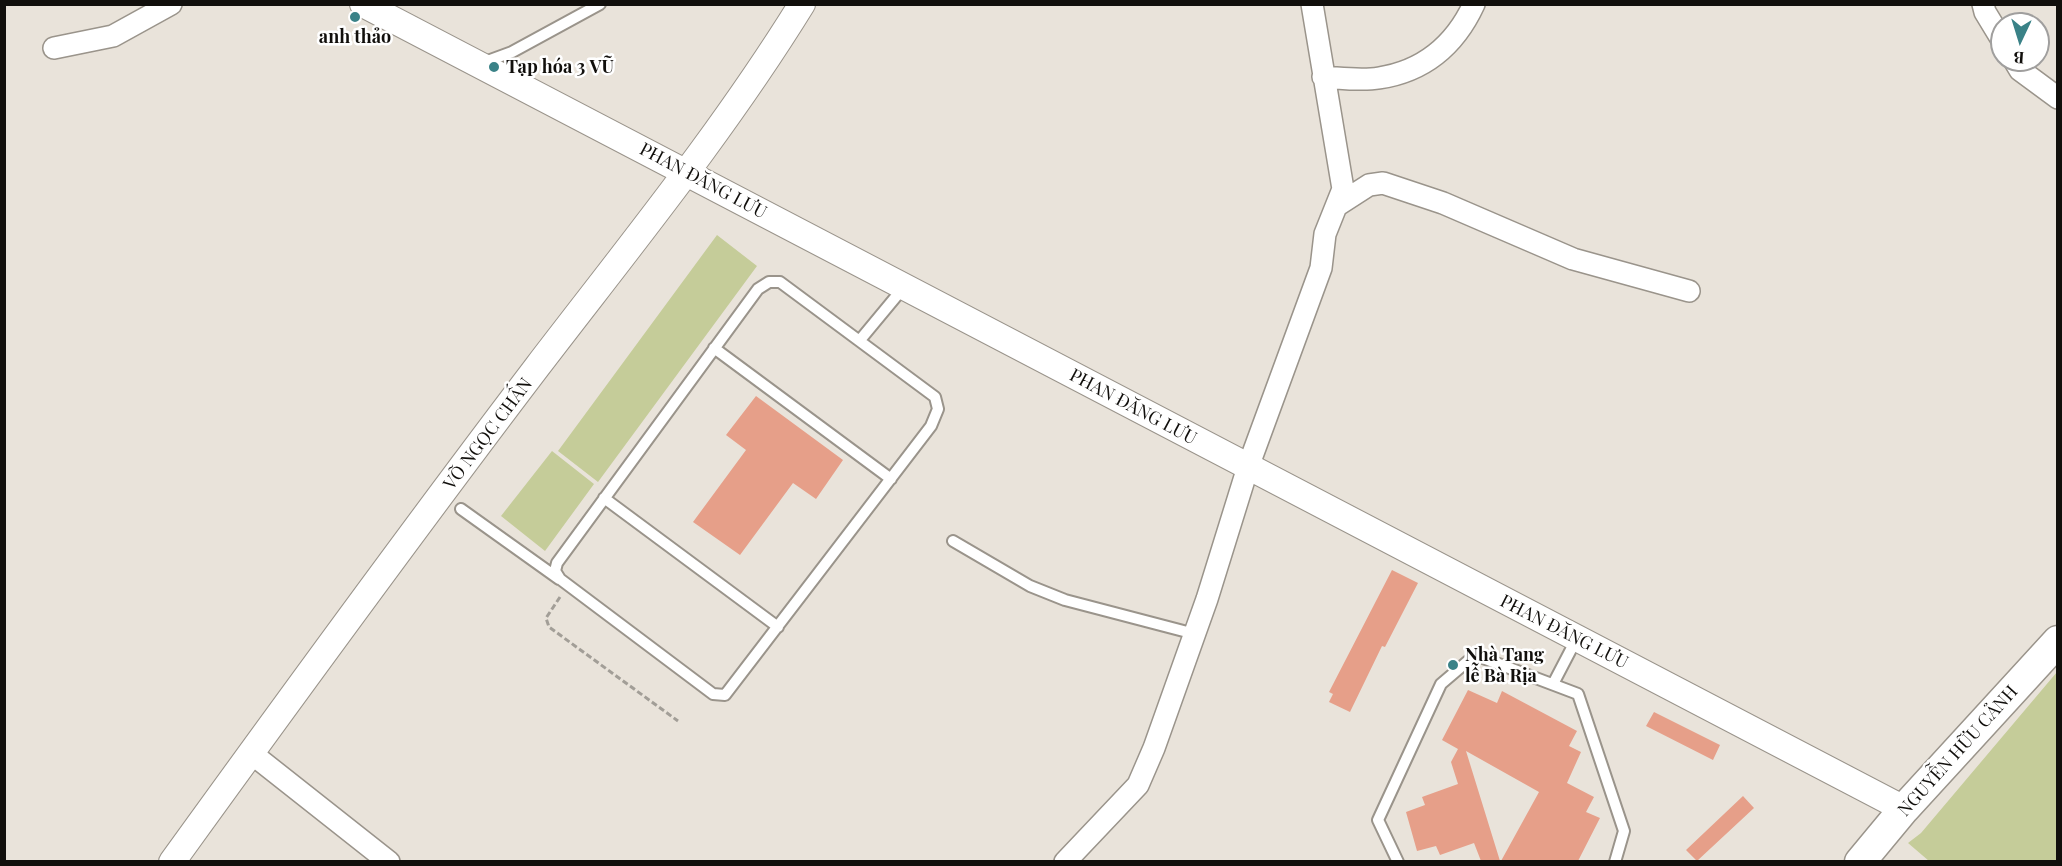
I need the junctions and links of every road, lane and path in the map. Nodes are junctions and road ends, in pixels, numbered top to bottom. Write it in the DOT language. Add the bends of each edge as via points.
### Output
graph roads {
  1 [pos="171,4"];
  2 [pos="363,4"];
  3 [pos="600,4"];
  4 [pos="802,4"];
  5 [pos="1312,4"];
  6 [pos="1474,4"];
  7 [pos="1983,4"];
  8 [pos="1990,20"];
  9 [pos="54,48"];
  10 [pos="480,64"];
  11 [pos="2023,72"];
  12 [pos="1323,77"];
  13 [pos="2058,98"];
  14 [pos="687,172"];
  15 [pos="1338,205"];
  16 [pos="905,287"];
  17 [pos="1689,291"];
  18 [pos="860,340"];
  19 [pos="714,348"];
  20 [pos="1248,467"];
  21 [pos="891,479"];
  22 [pos="604,498"];
  23 [pos="461,509"];
  24 [pos="953,541"];
  25 [pos="564,582"];
  26 [pos="778,627"];
  27 [pos="1195,634"];
  28 [pos="1577,638"];
  29 [pos="2058,641"];
  30 [pos="1553,684"];
  31 [pos="678,721"];
  32 [pos="251,753"];
  33 [pos="1904,809"];
  34 [pos="172,861"];
  35 [pos="389,861"];
  36 [pos="1065,861"];
  37 [pos="1398,861"];
  38 [pos="1615,861"];
  39 [pos="1860,861"];
  1 -- 9 [label="street" via="113,36"];
  2 -- 10 [label="street, PHAN ĐĂNG LƯU"];
  3 -- 10 [label="lane" via="512,52"];
  4 -- 14 [label="street, VÕ NGỌC CHẤN" via="768,59"];
  5 -- 12 [label="street"];
  6 -- 12 [label="street" via="1449,44 1415,67 1379,78"];
  7 -- 8 [label="street"];
  10 -- 14 [label="street, PHAN ĐĂNG LƯU"];
  11 -- 13 [label="street"];
  12 -- 15 [label="street" via="1343,189"];
  14 -- 16 [label="street, PHAN ĐĂNG LƯU"];
  14 -- 32 [label="street, VÕ NGỌC CHẤN"];
  15 -- 17 [label="street" via="1369,185 1383,183 1443,203 1573,259"];
  15 -- 20 [label="street" via="1326,234 1321,268"];
  16 -- 18 [label="lane"];
  16 -- 20 [label="street, PHAN ĐĂNG LƯU"];
  18 -- 19 [label="lane" via="780,282 769,282 758,289"];
  18 -- 21 [label="lane" via="935,397 938,409 931,426"];
  19 -- 21 [label="lane"];
  19 -- 22 [label="lane"];
  20 -- 27 [label="street"];
  20 -- 28 [label="street, PHAN ĐĂNG LƯU"];
  21 -- 26 [label="lane"];
  22 -- 25 [label="lane" via="557,562 555,571"];
  22 -- 26 [label="lane"];
  23 -- 25 [label="lane"];
  24 -- 27 [label="lane" via="1030,586 1065,600"];
  25 -- 26 [label="lane" via="713,694 726,695"];
  25 -- 31 [label="path" via="546,618 549,627"];
  27 -- 36 [label="street" via="1137,785"];
  28 -- 30 [label="lane"];
  28 -- 33 [label="street, PHAN ĐĂNG LƯU"];
  29 -- 33 [label="main road, NGUYỄN HỮU CẢNH"];
  30 -- 37 [label="lane" via="1475,655 1441,684 1378,820"];
  30 -- 38 [label="lane" via="1578,694 1624,831"];
  32 -- 34 [label="street, VÕ NGỌC CHẤN"];
  32 -- 35 [label="street"];
  33 -- 39 [label="main road, NGUYỄN HỮU CẢNH"];
}
